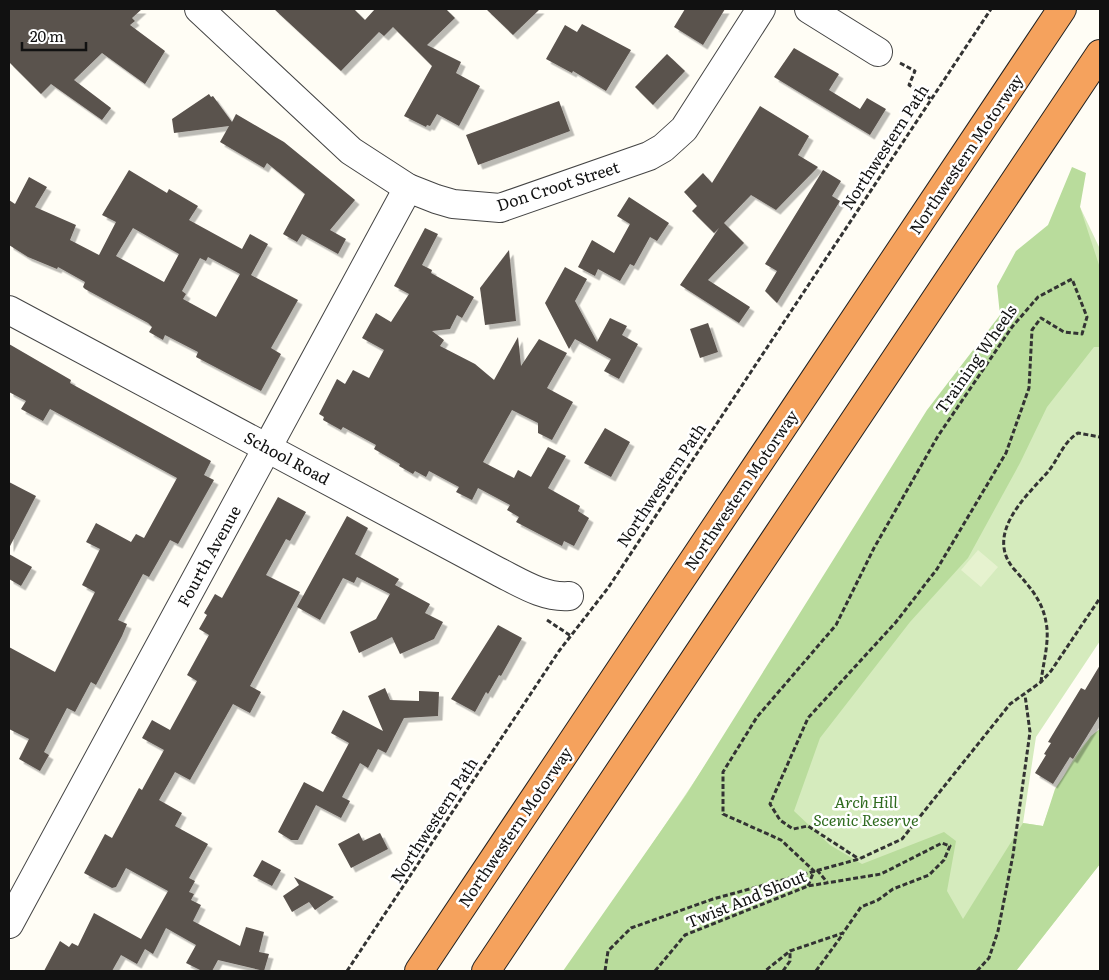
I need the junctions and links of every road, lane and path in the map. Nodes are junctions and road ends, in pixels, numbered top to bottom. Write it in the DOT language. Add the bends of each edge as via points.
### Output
graph roads {
  1 [pos="199,9"];
  2 [pos="761,9"];
  3 [pos="809,9"];
  4 [pos="991,9"];
  5 [pos="1062,9"];
  6 [pos="878,52"];
  7 [pos="1100,54"];
  8 [pos="932,99"];
  9 [pos="408,188"];
  10 [pos="9,310"];
  11 [pos="1100,437"];
  12 [pos="268,448"];
  13 [pos="569,596"];
  14 [pos="1100,598"];
  15 [pos="1041,682"];
  16 [pos="1025,695"];
  17 [pos="859,860"];
  18 [pos="816,870"];
  19 [pos="827,882"];
  20 [pos="808,886"];
  21 [pos="9,924"];
  22 [pos="843,933"];
  23 [pos="790,951"];
  24 [pos="347,971"];
  25 [pos="419,971"];
  26 [pos="486,971"];
  27 [pos="605,971"];
  28 [pos="655,971"];
  29 [pos="766,971"];
  30 [pos="783,971"];
  31 [pos="816,971"];
  32 [pos="977,971"];
  1 -- 9 [label="street, Don Croot Street" via="351,151"];
  2 -- 9 [label="street, Don Croot Street" via="687,125 670,143 649,156 500,208 453,204"];
  3 -- 6 [label="street"];
  4 -- 8 [label="path, Northwestern Path"];
  5 -- 25 [label="highway, Northwestern Motorway"];
  6 -- 8 [label="path" via="915,71 908,85"];
  7 -- 26 [label="highway"];
  8 -- 24 [label="path, Northwestern Path" via="608,588 559,651"];
  9 -- 12 [label="street, Fourth Avenue"];
  10 -- 12 [label="street, School Road"];
  11 -- 15 [label="path" via="1078,433 1067,441 1054,465 1019,504 1007,523 1005,553 1012,567 1036,594 1046,622"];
  12 -- 13 [label="street, School Road" via="524,585 557,597"];
  12 -- 21 [label="street, Fourth Avenue"];
  14 -- 15 [label="path"];
  15 -- 16 [label="path"];
  16 -- 17 [label="path" via="1010,704 902,839"];
  16 -- 32 [label="path" via="1030,732 1014,855 998,931 989,958"];
  17 -- 18 [label="path"];
  17 -- 18 [label="path, Training Wheels" via="808,826 793,829 780,820 770,804 808,718 884,636 927,583 1006,453 1029,388 1032,330 1041,318 1064,332 1082,334 1086,317 1072,279 1038,297 1012,327 938,436 874,548 836,625 757,717 723,772 723,814 781,840"];
  18 -- 19 [label="path"];
  18 -- 20 [label="path"];
  18 -- 27 [label="path" via="713,899 631,928 608,951"];
  19 -- 20 [label="path, Twist And Shout"];
  19 -- 22 [label="path, Twist And Shout" via="881,874 942,843 950,846 944,860 929,875 893,889 861,907"];
  20 -- 28 [label="path, Twist And Shout" via="686,935"];
  22 -- 23 [label="path"];
  22 -- 31 [label="path"];
  23 -- 29 [label="path"];
  23 -- 30 [label="path" via="790,961"];
}
